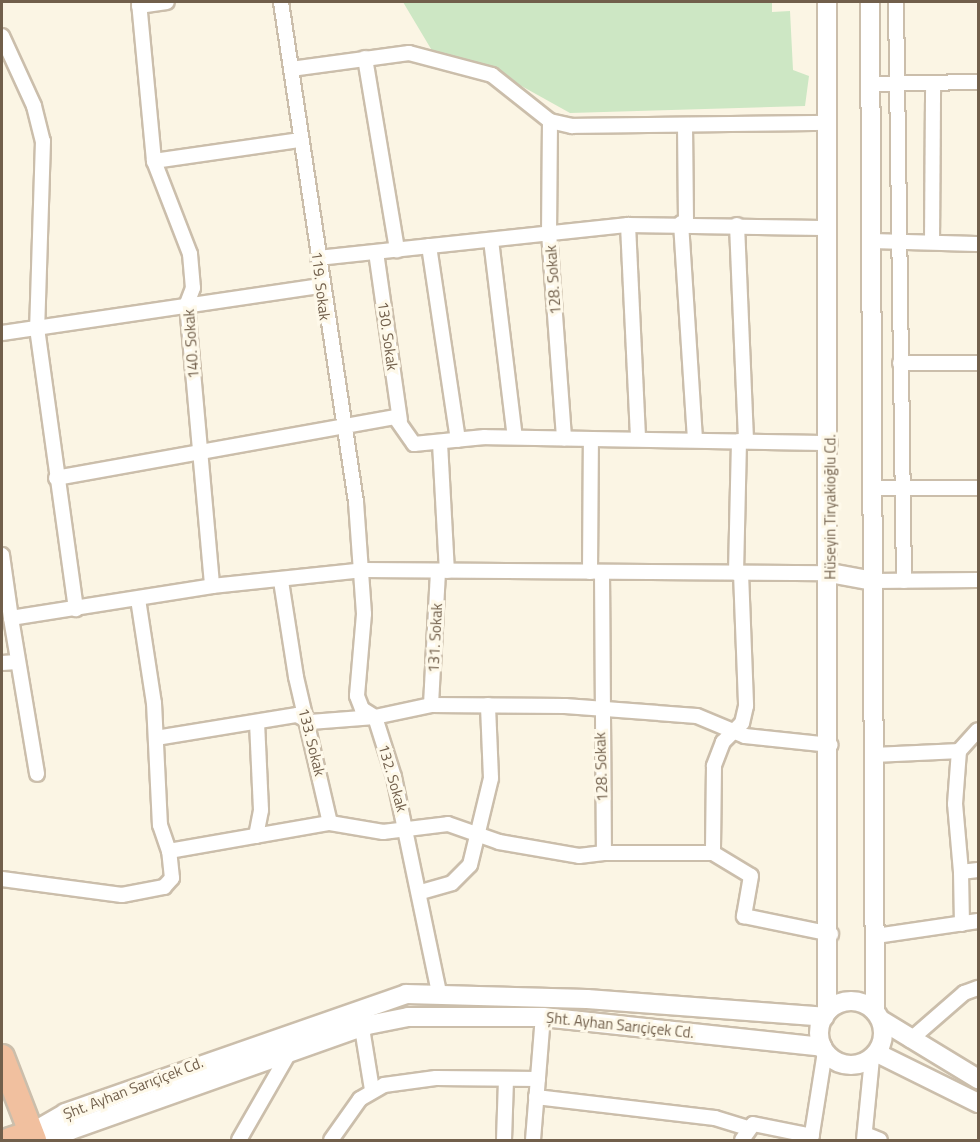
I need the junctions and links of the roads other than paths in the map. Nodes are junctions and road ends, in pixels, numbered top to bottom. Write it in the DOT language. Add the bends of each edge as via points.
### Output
graph roads {
  1 [pos="167,2"];
  2 [pos="281,2"];
  3 [pos="827,2"];
  4 [pos="870,2"];
  5 [pos="896,2"];
  6 [pos="139,4"];
  7 [pos="2,36"];
  8 [pos="365,58"];
  9 [pos="291,69"];
  10 [pos="978,82"];
  11 [pos="897,83"];
  12 [pos="933,83"];
  13 [pos="870,84"];
  14 [pos="550,121"];
  15 [pos="827,123"];
  16 [pos="685,125"];
  17 [pos="300,140"];
  18 [pos="154,161"];
  19 [pos="684,224"];
  20 [pos="628,225"];
  21 [pos="737,225"];
  22 [pos="828,228"];
  23 [pos="549,233"];
  24 [pos="491,240"];
  25 [pos="870,241"];
  26 [pos="898,242"];
  27 [pos="932,242"];
  28 [pos="978,244"];
  29 [pos="429,246"];
  30 [pos="397,250"];
  31 [pos="376,252"];
  32 [pos="318,258"];
  33 [pos="321,286"];
  34 [pos="187,304"];
  35 [pos="37,328"];
  36 [pos="2,333"];
  37 [pos="900,363"];
  38 [pos="978,363"];
  39 [pos="400,420"];
  40 [pos="341,425"];
  41 [pos="515,437"];
  42 [pos="564,438"];
  43 [pos="591,439"];
  44 [pos="639,439"];
  45 [pos="458,440"];
  46 [pos="695,440"];
  47 [pos="742,441"];
  48 [pos="440,443"];
  49 [pos="830,443"];
  50 [pos="199,450"];
  51 [pos="56,478"];
  52 [pos="873,488"];
  53 [pos="902,488"];
  54 [pos="978,488"];
  55 [pos="2,563"];
  56 [pos="363,570"];
  57 [pos="442,571"];
  58 [pos="596,572"];
  59 [pos="739,573"];
  60 [pos="830,573"];
  61 [pos="978,580"];
  62 [pos="281,581"];
  63 [pos="873,581"];
  64 [pos="904,581"];
  65 [pos="212,586"];
  66 [pos="138,599"];
  67 [pos="76,609"];
  68 [pos="11,618"];
  69 [pos="17,662"];
  70 [pos="2,663"];
  71 [pos="431,705"];
  72 [pos="488,705"];
  73 [pos="599,708"];
  74 [pos="375,717"];
  75 [pos="257,722"];
  76 [pos="310,722"];
  77 [pos="732,729"];
  78 [pos="978,730"];
  79 [pos="156,738"];
  80 [pos="831,745"];
  81 [pos="959,751"];
  82 [pos="875,755"];
  83 [pos="37,774"];
  84 [pos="330,823"];
  85 [pos="407,828"];
  86 [pos="480,835"];
  87 [pos="256,836"];
  88 [pos="169,851"];
  89 [pos="604,853"];
  90 [pos="713,853"];
  91 [pos="978,870"];
  92 [pos="962,872"];
  93 [pos="2,879"];
  94 [pos="421,892"];
  95 [pos="978,921"];
  96 [pos="962,924"];
  97 [pos="831,934"];
  98 [pos="876,936"];
  99 [pos="977,991"];
  100 [pos="440,992"];
  101 [pos="825,1014"];
  102 [pos="878,1016"];
  103 [pos="543,1017"];
  104 [pos="362,1028"];
  105 [pos="910,1040"];
  106 [pos="824,1049"];
  107 [pos="289,1053"];
  108 [pos="874,1056"];
  109 [pos="2,1058"];
  110 [pos="538,1079"];
  111 [pos="978,1079"];
  112 [pos="506,1080"];
  113 [pos="372,1090"];
  114 [pos="536,1097"];
  115 [pos="978,1103"];
  116 [pos="744,1134"];
  117 [pos="2,1135"];
  118 [pos="864,1137"];
  119 [pos="25,1138"];
  120 [pos="812,1138"];
  121 [pos="3,1140"];
  122 [pos="239,1140"];
  123 [pos="331,1140"];
  124 [pos="504,1140"];
  125 [pos="533,1140"];
  126 [pos="880,1140"];
  1 -- 6 [label="street"];
  2 -- 9 [label="street, 119. Sokak"];
  3 -- 15 [label="street, Hüseyin Tiryakioğlu Cd."];
  4 -- 13 [label="street"];
  5 -- 11 [label="street"];
  6 -- 18 [label="street, 140. Sokak"];
  7 -- 35 [label="street" via="34,106 45,153"];
  8 -- 9 [label="street"];
  8 -- 14 [label="street" via="409,53 492,75"];
  8 -- 30 [label="street"];
  9 -- 17 [label="street, 119. Sokak"];
  10 -- 12 [label="street"];
  11 -- 12 [label="street"];
  11 -- 13 [label="street"];
  11 -- 26 [label="street"];
  12 -- 27 [label="street"];
  13 -- 25 [label="street"];
  14 -- 16 [label="street" via="572,126"];
  14 -- 23 [label="street, 128. Sokak"];
  15 -- 16 [label="street"];
  15 -- 22 [label="street, Hüseyin Tiryakioğlu Cd."];
  16 -- 19 [label="street"];
  17 -- 18 [label="street"];
  17 -- 32 [label="street, 119. Sokak"];
  18 -- 34 [label="street, 140. Sokak" via="190,254 193,288"];
  19 -- 20 [label="street"];
  19 -- 21 [label="street"];
  19 -- 46 [label="street"];
  20 -- 23 [label="street"];
  20 -- 44 [label="street"];
  21 -- 22 [label="street"];
  21 -- 47 [label="street"];
  22 -- 49 [label="street, Hüseyin Tiryakioğlu Cd."];
  23 -- 24 [label="street"];
  23 -- 42 [label="street, 128. Sokak"];
  24 -- 29 [label="street"];
  24 -- 41 [label="street"];
  25 -- 26 [label="street"];
  25 -- 52 [label="street"];
  26 -- 27 [label="street"];
  26 -- 37 [label="street"];
  27 -- 28 [label="street"];
  29 -- 30 [label="street"];
  29 -- 45 [label="street"];
  30 -- 31 [label="street"];
  31 -- 32 [label="street"];
  31 -- 39 [label="street, 130. Sokak"];
  32 -- 33 [label="street, 119. Sokak"];
  33 -- 34 [label="street"];
  33 -- 40 [label="street, 119. Sokak"];
  34 -- 35 [label="street"];
  34 -- 50 [label="street, 140. Sokak"];
  35 -- 36 [label="street"];
  35 -- 51 [label="street"];
  37 -- 38 [label="street"];
  37 -- 53 [label="street"];
  39 -- 40 [label="street"];
  39 -- 48 [label="street" via="414,444"];
  40 -- 50 [label="street"];
  40 -- 56 [label="street, 119. Sokak"];
  41 -- 42 [label="street"];
  41 -- 45 [label="street"];
  42 -- 43 [label="street"];
  43 -- 44 [label="street"];
  43 -- 58 [label="street, 128. Sokak"];
  44 -- 46 [label="street"];
  45 -- 48 [label="street"];
  46 -- 47 [label="street"];
  47 -- 49 [label="street"];
  47 -- 59 [label="street"];
  48 -- 57 [label="street, 131. Sokak"];
  49 -- 60 [label="street, Hüseyin Tiryakioğlu Cd."];
  50 -- 51 [label="street"];
  50 -- 65 [label="street, 140. Sokak"];
  51 -- 67 [label="street"];
  52 -- 53 [label="street"];
  52 -- 63 [label="street"];
  53 -- 54 [label="street"];
  53 -- 64 [label="street"];
  55 -- 68 [label="street"];
  56 -- 57 [label="street"];
  56 -- 62 [label="street"];
  56 -- 74 [label="street, 132. Sokak" via="357,696 362,709"];
  57 -- 58 [label="street"];
  57 -- 71 [label="street, 131. Sokak"];
  58 -- 59 [label="street"];
  58 -- 73 [label="street, 128. Sokak"];
  59 -- 60 [label="street"];
  59 -- 77 [label="street" via="747,686 742,723"];
  60 -- 63 [label="street"];
  60 -- 80 [label="street, Hüseyin Tiryakioğlu Cd."];
  61 -- 64 [label="street"];
  62 -- 65 [label="street"];
  62 -- 76 [label="street, 133. Sokak" via="296,677"];
  63 -- 64 [label="street"];
  63 -- 82 [label="street"];
  65 -- 66 [label="street"];
  66 -- 67 [label="street"];
  66 -- 79 [label="street"];
  67 -- 68 [label="street"];
  68 -- 69 [label="street"];
  69 -- 70 [label="street"];
  69 -- 83 [label="street"];
  71 -- 72 [label="street"];
  71 -- 74 [label="street"];
  72 -- 73 [label="street"];
  72 -- 86 [label="street" via="491,778"];
  73 -- 77 [label="street" via="697,716"];
  73 -- 89 [label="street, 128. Sokak"];
  74 -- 76 [label="street"];
  74 -- 85 [label="street, 132. Sokak"];
  75 -- 76 [label="street" via="297,715"];
  75 -- 79 [label="street"];
  75 -- 87 [label="street" via="261,810"];
  76 -- 84 [label="street, 133. Sokak"];
  77 -- 80 [label="street" via="745,736"];
  77 -- 90 [label="street" via="714,766"];
  78 -- 81 [label="street"];
  79 -- 88 [label="street" via="158,802"];
  80 -- 97 [label="street, Hüseyin Tiryakioğlu Cd."];
  81 -- 82 [label="street"];
  81 -- 92 [label="street" via="955,804"];
  82 -- 98 [label="street"];
  84 -- 85 [label="street" via="357,832"];
  84 -- 87 [label="street"];
  85 -- 86 [label="street" via="448,824"];
  85 -- 94 [label="street, 132. Sokak"];
  86 -- 89 [label="street" via="579,856"];
  86 -- 94 [label="street" via="459,879"];
  87 -- 88 [label="street"];
  88 -- 93 [label="street" via="172,878 164,887 122,895"];
  89 -- 90 [label="street"];
  90 -- 97 [label="street" via="751,876 744,916"];
  91 -- 92 [label="street"];
  92 -- 96 [label="street"];
  94 -- 100 [label="street, 132. Sokak"];
  95 -- 96 [label="street"];
  96 -- 98 [label="street"];
  97 -- 101 [label="street, Hüseyin Tiryakioğlu Cd."];
  98 -- 102 [label="street"];
  99 -- 105 [label="street"];
  100 -- 101 [label="street, Şht. Ayhan Sarıçiçek Cd."];
  100 -- 119 [label="street, Şht. Ayhan Sarıçiçek Cd." via="406,994 289,1030 64,1113"];
  101 -- 102 [label="street" via="846,1001"];
  101 -- 106 [label="street, Hüseyin Tiryakioğlu Cd."];
  102 -- 105 [label="street"];
  102 -- 108 [label="street" via="883,1037"];
  103 -- 104 [label="street, Şht. Ayhan Sarıçiçek Cd." via="441,1014"];
  103 -- 106 [label="street, Şht. Ayhan Sarıçiçek Cd."];
  103 -- 110 [label="street"];
  104 -- 107 [label="street, Şht. Ayhan Sarıçiçek Cd."];
  104 -- 113 [label="street"];
  105 -- 111 [label="street"];
  106 -- 108 [label="street" via="852,1066"];
  106 -- 120 [label="street, Hüseyin Tiryakioğlu Cd."];
  107 -- 119 [label="street, Şht. Ayhan Sarıçiçek Cd." via="71,1130"];
  107 -- 122 [label="street"];
  108 -- 115 [label="street"];
  108 -- 118 [label="street"];
  109 -- 119 [label="highway"];
  110 -- 112 [label="street"];
  110 -- 114 [label="street"];
  112 -- 113 [label="street" via="418,1079"];
  112 -- 124 [label="street"];
  113 -- 123 [label="street"];
  114 -- 116 [label="street" via="715,1118"];
  114 -- 125 [label="street"];
  116 -- 120 [label="street" via="753,1124"];
  117 -- 121 [label="highway"];
  118 -- 126 [label="street"];
}
